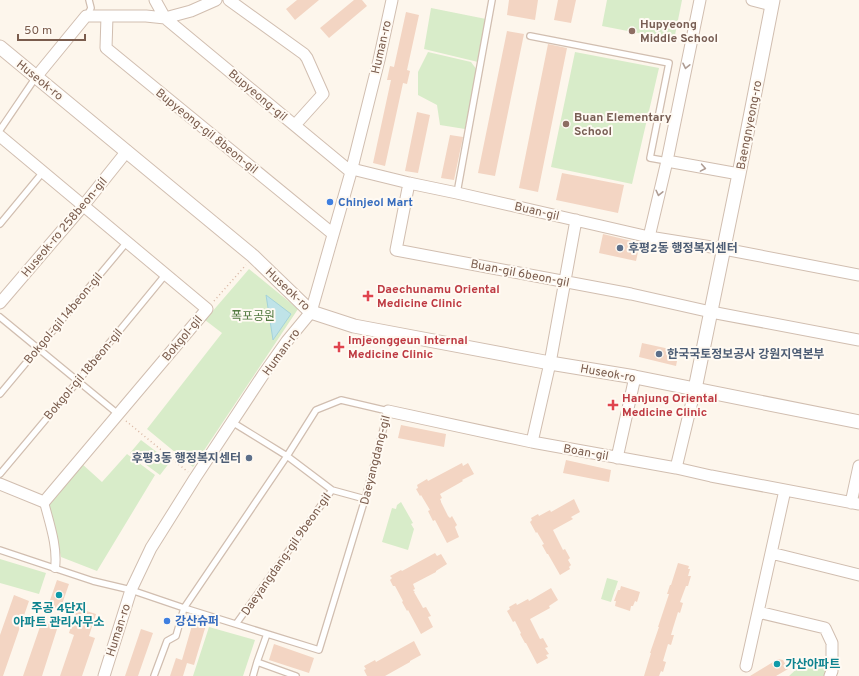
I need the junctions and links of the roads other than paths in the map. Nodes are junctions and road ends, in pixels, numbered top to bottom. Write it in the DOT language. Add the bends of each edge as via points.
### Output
graph roads {
  1 [pos="89,0"];
  2 [pos="155,0"];
  3 [pos="216,0"];
  4 [pos="229,0"];
  5 [pos="392,0"];
  6 [pos="492,0"];
  7 [pos="700,0"];
  8 [pos="752,0"];
  9 [pos="772,2"];
  10 [pos="86,16"];
  11 [pos="107,16"];
  12 [pos="165,18"];
  13 [pos="530,36"];
  14 [pos="0,47"];
  15 [pos="36,77"];
  16 [pos="295,125"];
  17 [pos="0,130"];
  18 [pos="0,136"];
  19 [pos="127,151"];
  20 [pos="667,161"];
  21 [pos="351,170"];
  22 [pos="43,172"];
  23 [pos="739,174"];
  24 [pos="409,183"];
  25 [pos="457,193"];
  26 [pos="83,206"];
  27 [pos="576,220"];
  28 [pos="0,224"];
  29 [pos="333,234"];
  30 [pos="649,237"];
  31 [pos="127,242"];
  32 [pos="724,249"];
  33 [pos="166,274"];
  34 [pos="859,275"];
  35 [pos="564,282"];
  36 [pos="0,303"];
  37 [pos="311,312"];
  38 [pos="711,312"];
  39 [pos="0,317"];
  40 [pos="859,340"];
  41 [pos="38,348"];
  42 [pos="550,363"];
  43 [pos="635,377"];
  44 [pos="78,381"];
  45 [pos="695,389"];
  46 [pos="0,394"];
  47 [pos="388,411"];
  48 [pos="118,414"];
  49 [pos="232,422"];
  50 [pos="859,422"];
  51 [pos="532,442"];
  52 [pos="287,456"];
  53 [pos="617,458"];
  54 [pos="859,466"];
  55 [pos="676,468"];
  56 [pos="0,474"];
  57 [pos="0,484"];
  58 [pos="332,490"];
  59 [pos="785,490"];
  60 [pos="366,499"];
  61 [pos="44,502"];
  62 [pos="855,504"];
  63 [pos="0,550"];
  64 [pos="771,553"];
  65 [pos="55,568"];
  66 [pos="859,575"];
  67 [pos="131,590"];
  68 [pos="184,608"];
  69 [pos="758,612"];
  70 [pos="236,624"];
  71 [pos="267,634"];
  72 [pos="257,662"];
  73 [pos="746,666"];
  74 [pos="104,676"];
  75 [pos="154,676"];
  76 [pos="253,676"];
  77 [pos="296,676"];
  78 [pos="830,676"];
  1 -- 10 [label="lane" via="91,8"];
  2 -- 12 [label="street, Bupyeong-gil"];
  3 -- 12 [label="street" via="192,11"];
  4 -- 16 [label="street" via="307,58 323,94"];
  5 -- 21 [label="street, Human-ro"];
  6 -- 25 [label="lane"];
  7 -- 20 [label="street, one-way"];
  8 -- 9 [label="street"];
  9 -- 23 [label="street, Baengnyeong-ro"];
  10 -- 11 [label="street"];
  10 -- 15 [label="street"];
  11 -- 12 [label="street"];
  11 -- 29 [label="street, Bupyeong-gil 8beon-gil" via="106,48"];
  12 -- 16 [label="street, Bupyeong-gil"];
  13 -- 20 [label="lane" via="669,63 650,158"];
  14 -- 15 [label="street, Huseok-ro"];
  15 -- 17 [label="lane"];
  15 -- 19 [label="street, Huseok-ro"];
  16 -- 21 [label="street, Bupyeong-gil"];
  18 -- 22 [label="street, Bokgol-gil"];
  19 -- 26 [label="street, Huseok-ro 258beon-gil"];
  19 -- 37 [label="street, Huseok-ro" via="253,256"];
  20 -- 23 [label="street, one-way"];
  20 -- 30 [label="street, one-way"];
  21 -- 24 [label="street, Buan-gil"];
  21 -- 29 [label="street, Human-ro"];
  22 -- 26 [label="street, Bokgol-gil"];
  22 -- 28 [label="lane"];
  23 -- 32 [label="street, Baengnyeong-ro"];
  24 -- 25 [label="street, Buan-gil"];
  24 -- 35 [label="street, Buan-gil 6beon-gil" via="396,250"];
  25 -- 27 [label="street, Buan-gil"];
  26 -- 31 [label="street, Bokgol-gil"];
  26 -- 36 [label="street, Huseok-ro 258beon-gil"];
  27 -- 30 [label="street, Buan-gil"];
  27 -- 35 [label="street"];
  29 -- 37 [label="street, Human-ro"];
  30 -- 32 [label="street, Buan-gil"];
  31 -- 33 [label="street, Bokgol-gil"];
  31 -- 41 [label="lane, Bokgol-gil 14beon-gil"];
  32 -- 34 [label="street"];
  32 -- 38 [label="street, Baengnyeong-ro"];
  33 -- 44 [label="lane, Bokgol-gil 18beon-gil"];
  33 -- 48 [label="street, Bokgol-gil" via="207,309"];
  35 -- 38 [label="street, Buan-gil 6beon-gil"];
  35 -- 42 [label="street"];
  37 -- 42 [label="street, Huseok-ro" via="354,326"];
  37 -- 49 [label="street, Human-ro" via="287,341"];
  38 -- 40 [label="street"];
  38 -- 45 [label="street, Baengnyeong-ro"];
  39 -- 41 [label="lane"];
  41 -- 44 [label="lane"];
  41 -- 46 [label="lane, Bokgol-gil 14beon-gil"];
  42 -- 43 [label="street, Huseok-ro"];
  42 -- 51 [label="street"];
  43 -- 45 [label="street, Huseok-ro"];
  43 -- 53 [label="street"];
  44 -- 48 [label="lane"];
  44 -- 56 [label="lane, Bokgol-gil 18beon-gil"];
  45 -- 50 [label="street, Huseok-ro"];
  45 -- 55 [label="street"];
  47 -- 51 [label="street, Boan-gil"];
  47 -- 52 [label="lane, Daeyangdang-gil" via="341,400 316,410"];
  47 -- 60 [label="lane, Daeyangdang-gil"];
  48 -- 61 [label="street, Bokgol-gil"];
  49 -- 52 [label="lane, Daeyangdang-gil 9beon-gil"];
  49 -- 67 [label="street, Human-ro" via="151,548"];
  51 -- 53 [label="street, Boan-gil"];
  52 -- 58 [label="lane, Daeyangdang-gil 9beon-gil"];
  52 -- 68 [label="lane, Daeyangdang-gil"];
  53 -- 55 [label="street, Boan-gil"];
  54 -- 62 [label="street"];
  55 -- 59 [label="street, Boan-gil"];
  57 -- 61 [label="street"];
  58 -- 60 [label="lane"];
  58 -- 70 [label="lane, Daeyangdang-gil 9beon-gil"];
  59 -- 62 [label="street, Boan-gil"];
  59 -- 64 [label="street"];
  60 -- 71 [label="lane, Daeyangdang-gil" via="320,650"];
  61 -- 65 [label="street" via="56,560"];
  63 -- 65 [label="lane, Daeyangdang-gil"];
  64 -- 66 [label="street"];
  64 -- 69 [label="street"];
  65 -- 67 [label="lane, Daeyangdang-gil"];
  67 -- 68 [label="lane, Daeyangdang-gil"];
  67 -- 74 [label="street, Human-ro"];
  68 -- 70 [label="lane, Daeyangdang-gil"];
  68 -- 75 [label="lane" via="176,636 167,642"];
  69 -- 73 [label="street"];
  69 -- 78 [label="street" via="824,628 832,643"];
  70 -- 71 [label="lane, Daeyangdang-gil"];
  71 -- 72 [label="lane"];
  72 -- 76 [label="lane"];
  72 -- 77 [label="lane"];
}
